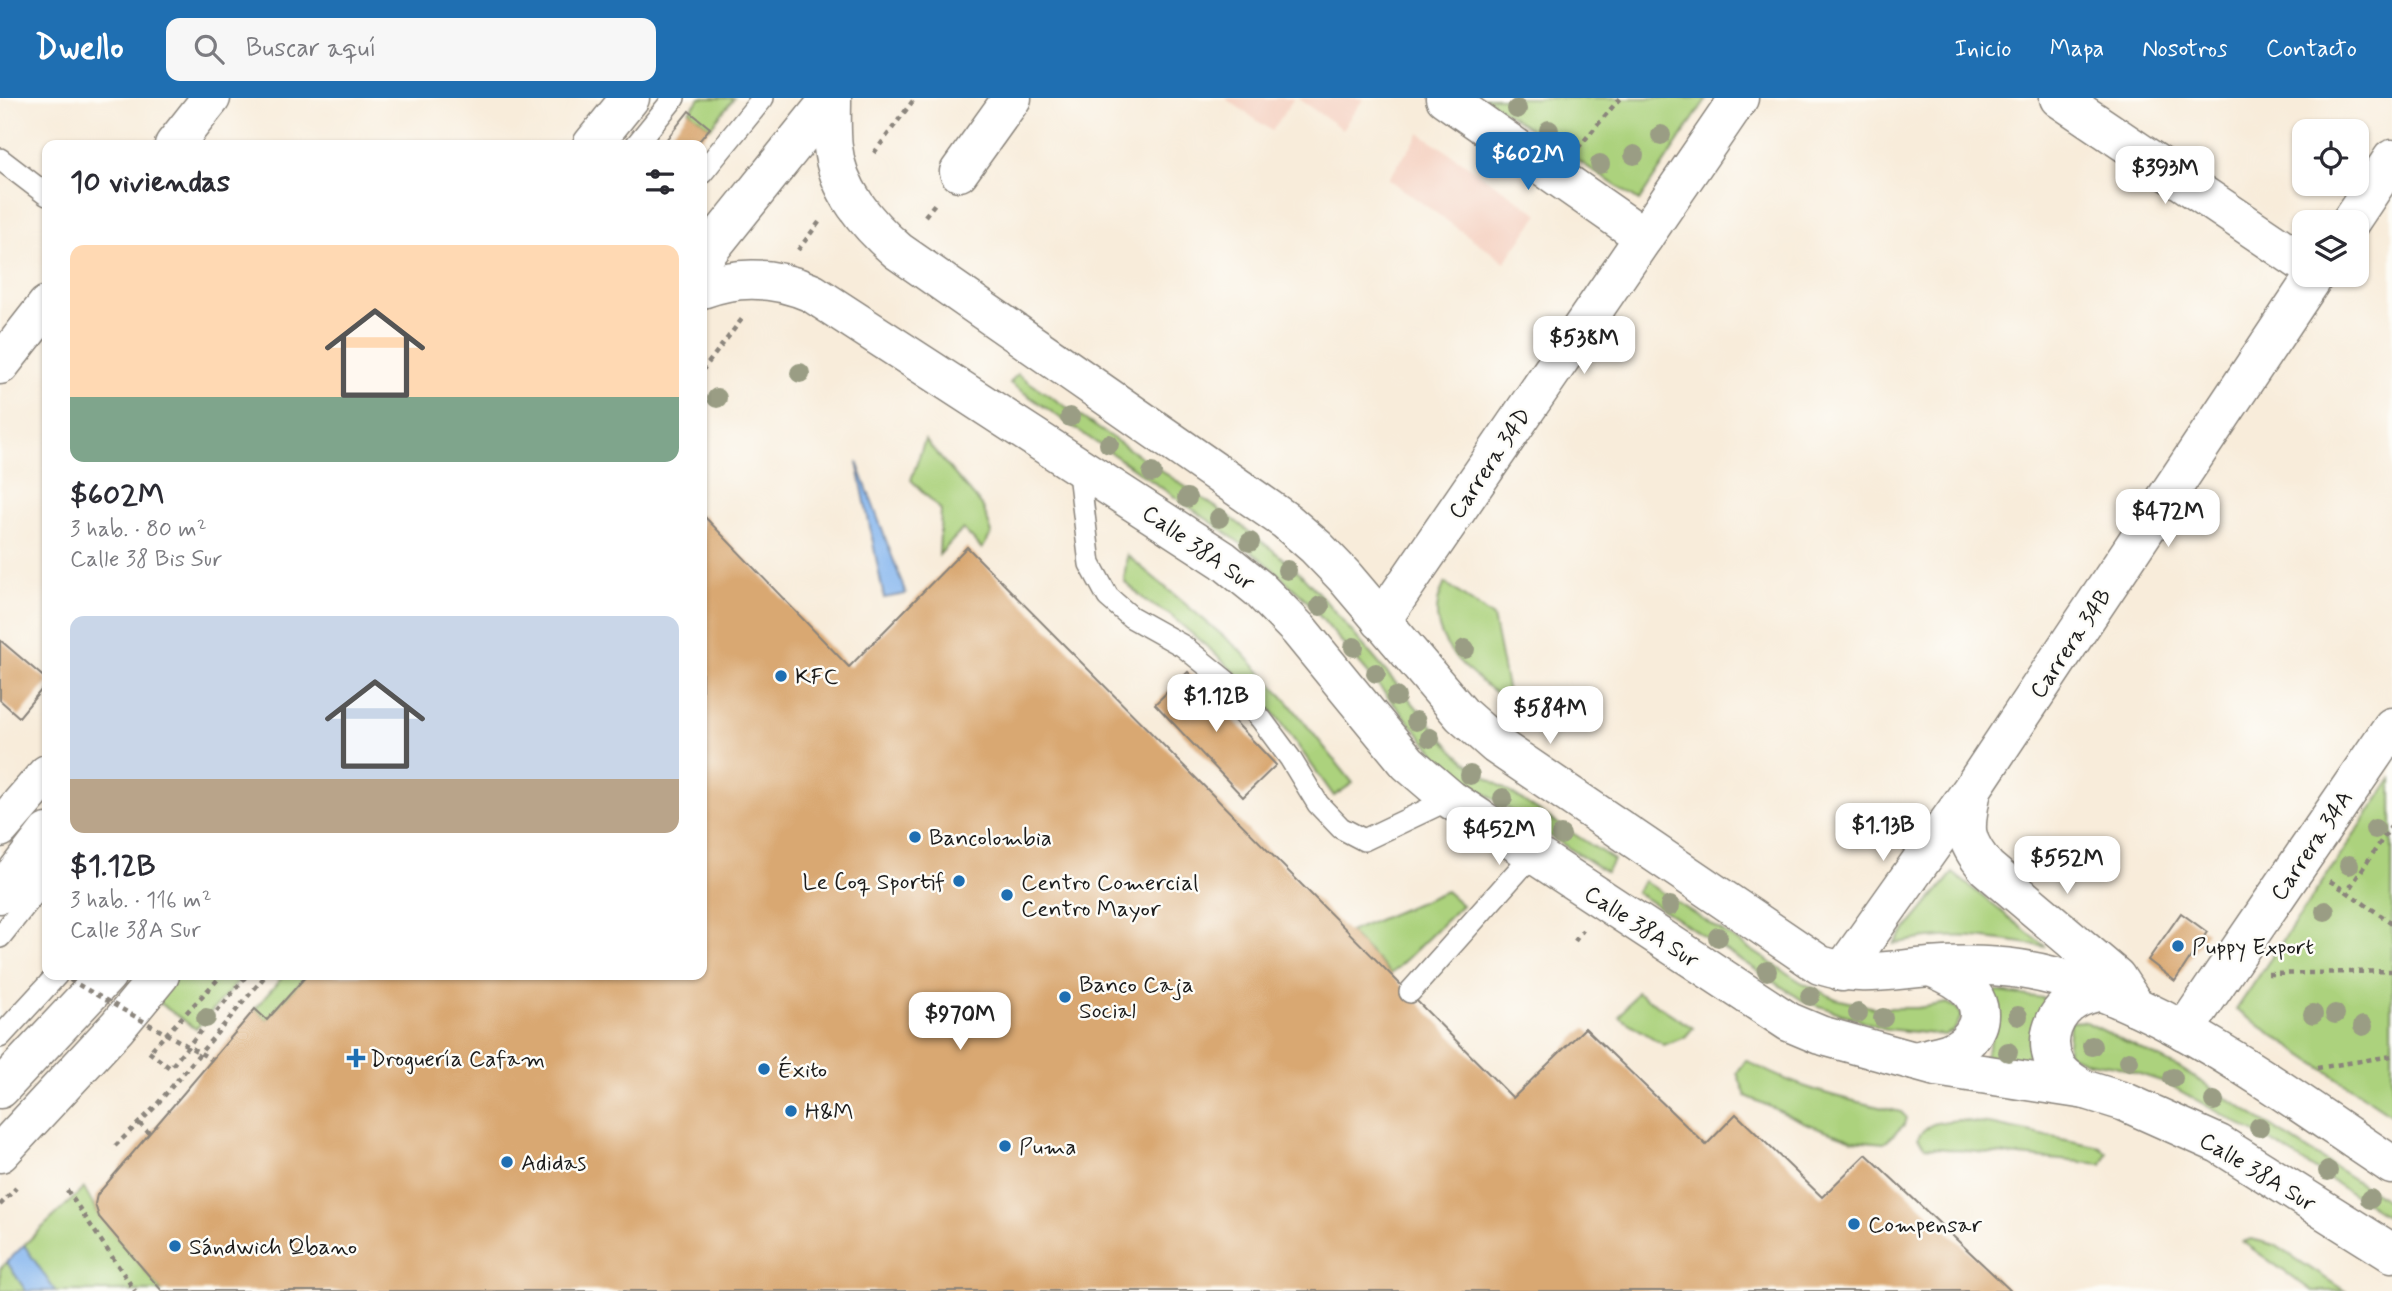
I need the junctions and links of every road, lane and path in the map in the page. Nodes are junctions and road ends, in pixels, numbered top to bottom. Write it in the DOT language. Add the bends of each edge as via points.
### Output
graph roads {
  1 [pos="211,98"];
  2 [pos="630,98"];
  3 [pos="674,98"];
  4 [pos="763,98"];
  5 [pos="832,98"];
  6 [pos="915,98"];
  7 [pos="1012,98"];
  8 [pos="1446,98"];
  9 [pos="1620,98"];
  10 [pos="1739,98"];
  11 [pos="2059,98"];
  12 [pos="178,140"];
  13 [pos="596,140"];
  14 [pos="640,140"];
  15 [pos="0,159"];
  16 [pos="2392,159"];
  17 [pos="867,161"];
  18 [pos="707,167"];
  19 [pos="959,173"];
  20 [pos="1555,174"];
  21 [pos="42,191"];
  22 [pos="2358,210"];
  23 [pos="1644,237"];
  24 [pos="707,253"];
  25 [pos="2292,255"];
  26 [pos="2307,287"];
  27 [pos="707,288"];
  28 [pos="42,311"];
  29 [pos="0,365"];
  30 [pos="1078,465"];
  31 [pos="1381,621"];
  32 [pos="2391,732"];
  33 [pos="42,780"];
  34 [pos="1972,789"];
  35 [pos="1450,799"];
  36 [pos="2392,825"];
  37 [pos="0,828"];
  38 [pos="42,839"];
  39 [pos="1533,854"];
  40 [pos="42,884"];
  41 [pos="0,894"];
  42 [pos="2392,923"];
  43 [pos="0,937"];
  44 [pos="1931,967"];
  45 [pos="2392,971"];
  46 [pos="1842,972"];
  47 [pos="2261,974"];
  48 [pos="54,980"];
  49 [pos="68,980"];
  50 [pos="102,980"];
  51 [pos="156,980"];
  52 [pos="243,980"];
  53 [pos="262,980"];
  54 [pos="2100,991"];
  55 [pos="1410,992"];
  56 [pos="2135,1006"];
  57 [pos="2184,1031"];
  58 [pos="0,1037"];
  59 [pos="149,1052"];
  60 [pos="201,1054"];
  61 [pos="2392,1056"];
  62 [pos="211,1059"];
  63 [pos="1913,1062"];
  64 [pos="2321,1067"];
  65 [pos="0,1089"];
  66 [pos="2086,1090"];
  67 [pos="139,1123"];
  68 [pos="149,1133"];
  69 [pos="115,1146"];
  70 [pos="0,1153"];
  71 [pos="2392,1165"];
  72 [pos="67,1190"];
  73 [pos="2392,1253"];
  74 [pos="135,1291"];
  1 -- 12 [label="main road"];
  2 -- 13 [label="main road"];
  3 -- 14 [label="lane"];
  4 -- 18 [label="lane"];
  5 -- 24 [label="main road"];
  5 -- 31 [label="main road" via="833,148 839,170 854,204 877,233 1286,521 1316,547"];
  6 -- 17 [label="path"];
  7 -- 19 [label="main road"];
  8 -- 20 [label="main road"];
  9 -- 20 [label="path"];
  10 -- 23 [label="main road, Carrera 34D"];
  11 -- 25 [label="main road"];
  15 -- 21 [label="lane"];
  16 -- 22 [label="main road"];
  20 -- 23 [label="main road"];
  23 -- 31 [label="main road, Carrera 34D"];
  26 -- 34 [label="main road, Carrera 34B"];
  27 -- 30 [label="main road, Calle 38A Sur" via="733,280 774,280 812,293"];
  28 -- 29 [label="main road"];
  30 -- 35 [label="main road, Calle 38A Sur" via="1223,560 1259,589 1299,630 1408,763"];
  30 -- 35 [label="lane" via="1090,564 1108,597 1131,618 1183,646 1226,681 1261,719 1318,804 1341,828 1364,840"];
  31 -- 46 [label="main road" via="1462,715 1496,745 1820,965"];
  32 -- 57 [label="main road, Carrera 34A"];
  33 -- 37 [label="main road"];
  34 -- 46 [label="main road, Carrera 34B"];
  34 -- 56 [label="main road" via="1966,834 1973,851 2116,977"];
  35 -- 39 [label="main road, Calle 38A Sur"];
  36 -- 42 [label="path" via="2347,892"];
  38 -- 41 [label="main road"];
  39 -- 55 [label="lane"];
  39 -- 63 [label="main road, Calle 38A Sur" via="1789,1021 1820,1035"];
  40 -- 43 [label="lane"];
  44 -- 46 [label="main road" via="1869,974"];
  44 -- 54 [label="main road" via="2017,968"];
  44 -- 63 [label="main road" via="1970,990 1979,1007 1979,1025 1949,1052"];
  45 -- 47 [label="path"];
  48 -- 58 [label="lane"];
  49 -- 60 [label="path, bridge"];
  50 -- 65 [label="main road"];
  51 -- 70 [label="main road"];
  52 -- 59 [label="path" via="170,1068"];
  53 -- 60 [label="path"];
  54 -- 56 [label="main road"];
  54 -- 66 [label="main road" via="2078,998 2062,1010 2052,1027 2050,1047 2056,1066"];
  56 -- 57 [label="main road"];
  57 -- 71 [label="main road"];
  60 -- 62 [label="path, bridge"];
  60 -- 67 [label="path"];
  61 -- 64 [label="path"];
  63 -- 66 [label="main road, Calle 38A Sur"];
  66 -- 73 [label="main road, Calle 38A Sur" via="2219,1144"];
  67 -- 68 [label="path"];
  67 -- 69 [label="path"];
  72 -- 74 [label="path"];
}
